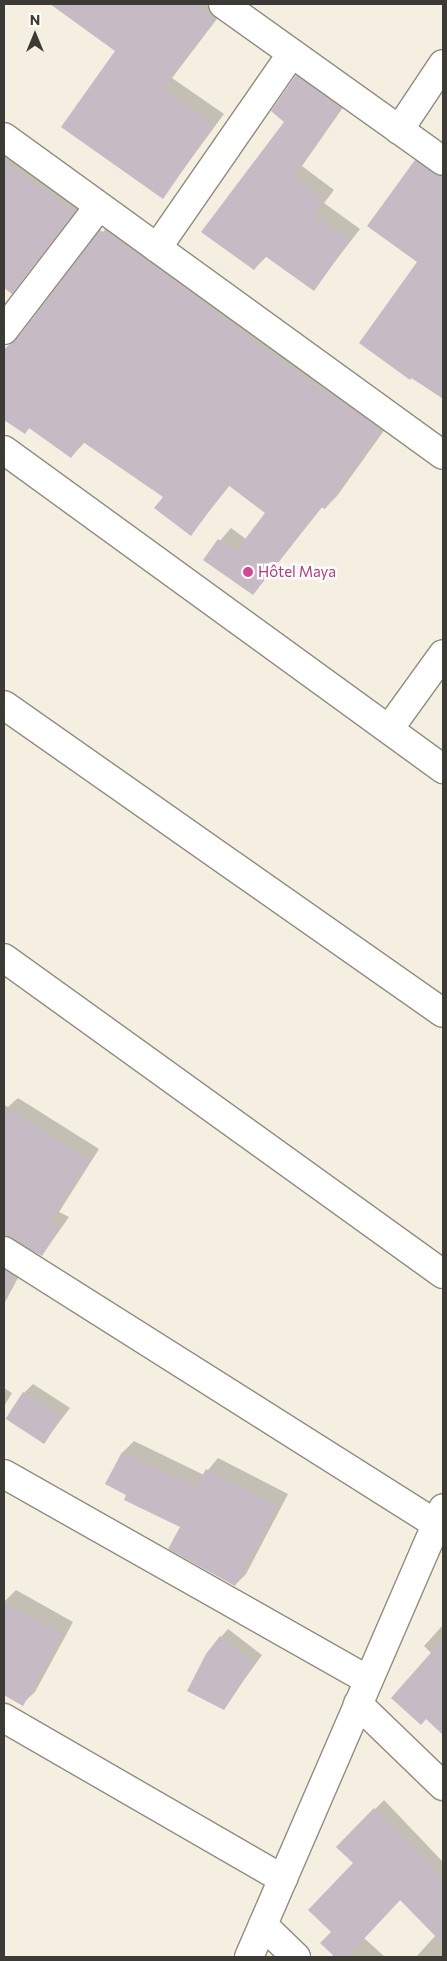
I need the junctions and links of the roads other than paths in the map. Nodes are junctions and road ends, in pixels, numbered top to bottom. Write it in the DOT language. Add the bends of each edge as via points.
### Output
graph roads {
  1 [pos="223,4"];
  2 [pos="292,54"];
  3 [pos="443,64"];
  4 [pos="399,130"];
  5 [pos="4,137"];
  6 [pos="443,161"];
  7 [pos="99,206"];
  8 [pos="157,248"];
  9 [pos="4,330"];
  10 [pos="4,450"];
  11 [pos="443,455"];
  12 [pos="443,654"];
  13 [pos="4,705"];
  14 [pos="389,729"];
  15 [pos="443,769"];
  16 [pos="4,958"];
  17 [pos="443,1013"];
  18 [pos="4,1250"];
  19 [pos="443,1274"];
  20 [pos="4,1474"];
  21 [pos="440,1515"];
  22 [pos="363,1692"];
  23 [pos="4,1718"];
  24 [pos="443,1786"];
  25 [pos="283,1879"];
  26 [pos="263,1925"];
  27 [pos="249,1957"];
  28 [pos="296,1957"];
  1 -- 2 [label="street"];
  2 -- 4 [label="street"];
  2 -- 8 [label="street"];
  3 -- 4 [label="street"];
  4 -- 6 [label="street"];
  5 -- 7 [label="street"];
  7 -- 8 [label="street"];
  7 -- 9 [label="street"];
  8 -- 11 [label="street"];
  10 -- 14 [label="street"];
  12 -- 14 [label="street"];
  13 -- 17 [label="street"];
  14 -- 15 [label="street"];
  16 -- 19 [label="street"];
  18 -- 21 [label="street"];
  20 -- 22 [label="street"];
  21 -- 22 [label="street"];
  22 -- 24 [label="street"];
  22 -- 25 [label="street"];
  23 -- 25 [label="street"];
  25 -- 26 [label="street"];
  26 -- 27 [label="street"];
  26 -- 28 [label="street"];
}
